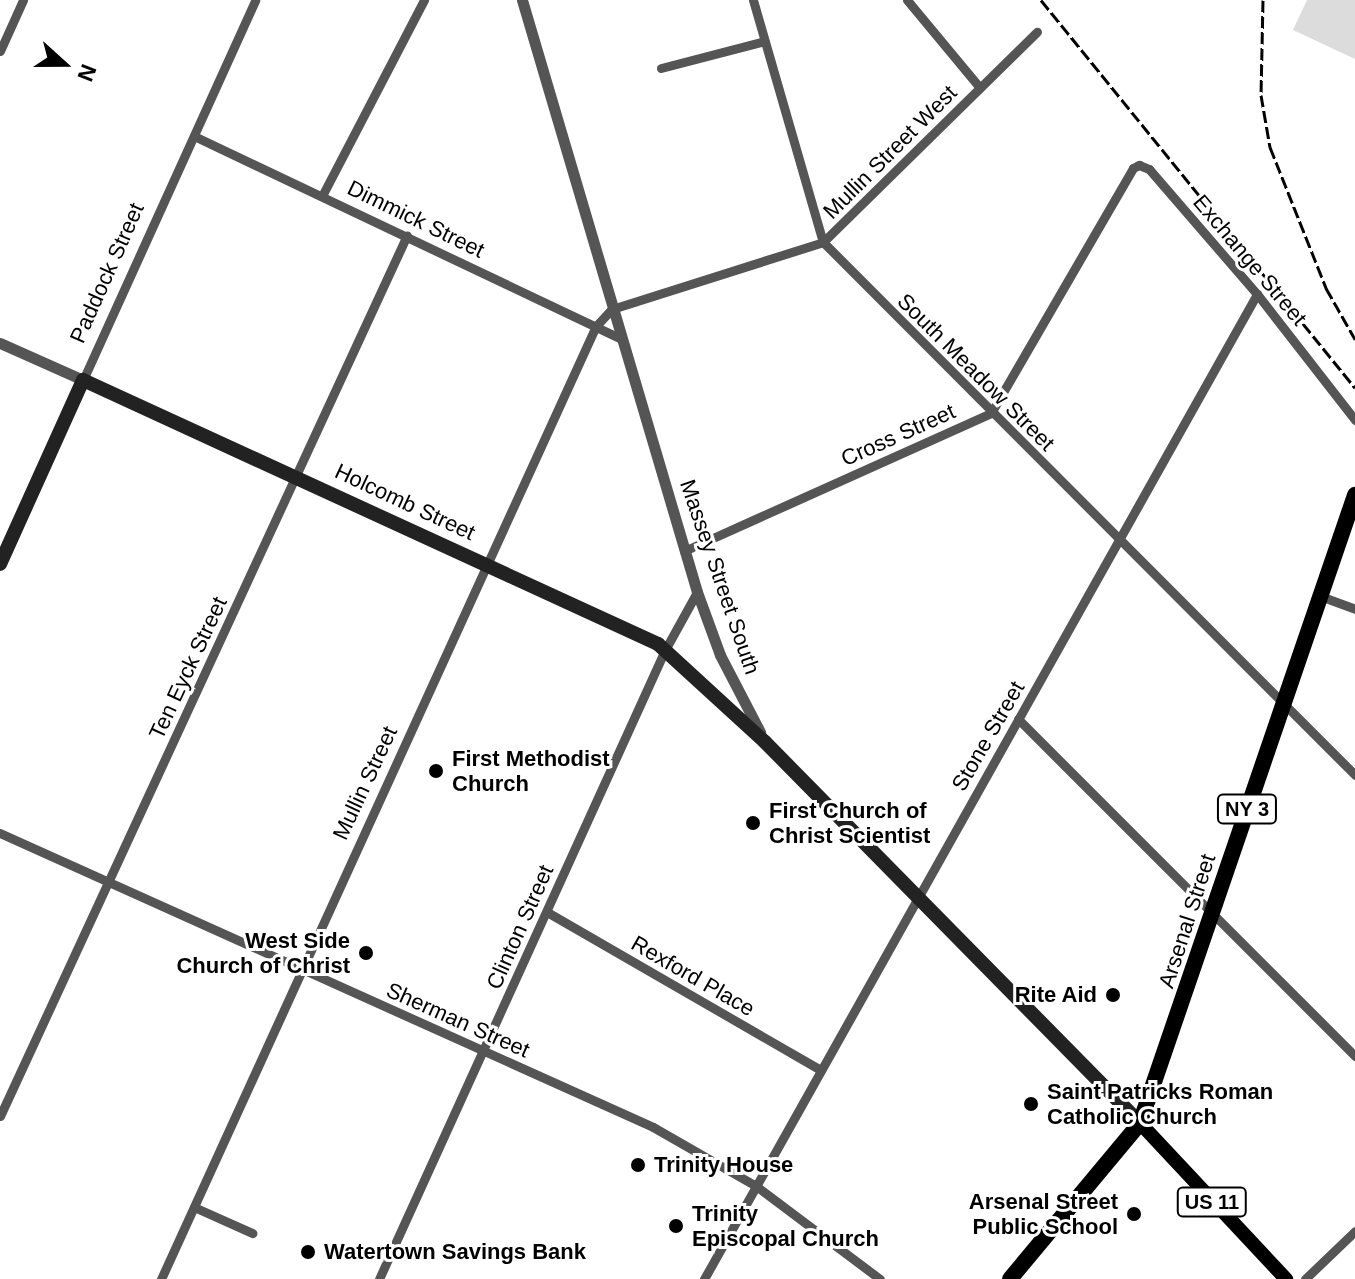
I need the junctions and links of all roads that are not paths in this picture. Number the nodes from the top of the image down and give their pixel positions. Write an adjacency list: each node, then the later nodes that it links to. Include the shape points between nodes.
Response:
1 (23, 0): 9 (street)
2 (255, 0): 12 (street, Paddock Street)
3 (424, 0): 13 (street)
4 (522, 0): 17 (street, Massey Street South)
5 (753, 0): 8 (street, South Meadow Street)
6 (907, 0): 11 (street)
7 (1037, 32): 11 (street, Mullin Street West)
8 (765, 41): 10 (street); 15 (street, South Meadow Street)
9 (0, 51)
10 (661, 68)
11 (980, 88): 15 (street, Mullin Street West)
12 (194, 136): 13 (street, Dimmick Street); 21 (street, Paddock Street)
13 (323, 194): 14 (street, Dimmick Street)
14 (407, 235): 18 (street, Dimmick Street); 24 (street, Ten Eyck Street)
15 (823, 242): 17 (street, Mullin Street West); 22 (street, South Meadow Street)
16 (1257, 294): 22 (street, Exchange Street, via 1149,169 1133,168); 23 (street, Exchange Street); 26 (street, Stone Street)
17 (612, 309): 18 (street, Mullin Street); 19 (street, Massey Street South)
18 (596, 326): 19 (street, Dimmick Street); 28 (street, Mullin Street)
19 (621, 339): 27 (street, Massey Street South)
20 (0, 343): 21 (street, Holcomb Street)
21 (83, 380): 24 (main road, Holcomb Street / US 11); 29 (main road, Paddock Street)
22 (991, 413): 26 (street, South Meadow Street); 27 (street, Cross Street)
23 (1355, 420)
24 (295, 476): 28 (main road, Holcomb Street / US 11); 39 (street, Ten Eyck Street)
25 (1355, 495): 31 (highway, Arsenal Street / NY 3)
26 (1119, 540): 34 (street, South Meadow Street); 35 (street, Stone Street)
27 (684, 551): 30 (street, Massey Street South)
28 (485, 563): 33 (main road, Holcomb Street / US 11); 43 (street, Mullin Street)
29 (0, 564)
30 (697, 592): 33 (street, Clinton Street); 36 (street, Massey Street South, via 726,668)
31 (1320, 596): 32 (street); 34 (highway, Arsenal Street / NY 3)
32 (1355, 609)
33 (665, 650): 36 (main road, Holcomb Street / US 11); 41 (street, Clinton Street)
34 (1283, 705): 37 (street, South Meadow Street); 42 (highway, Arsenal Street / NY 3)
35 (1018, 719): 40 (street, Stone Street); 42 (street)
36 (765, 742): 40 (main road, Massey Street South / US 11)
37 (1355, 775)
38 (0, 833): 39 (street, Sherman Street)
39 (110, 882): 43 (street, Sherman Street); 47 (street, Ten Eyck Street)
40 (917, 897): 46 (street, Stone Street); 48 (main road, Massey Street South / US 11)
41 (547, 912): 44 (street, Clinton Street); 46 (street, Rexford Place)
42 (1211, 914): 45 (street); 48 (highway, Arsenal Street / NY 3)
43 (300, 967): 44 (street, Sherman Street); 50 (street, Mullin Street)
44 (484, 1051): 49 (street, Sherman Street, via 653,1127); 54 (street, Clinton Street)
45 (1355, 1056)
46 (821, 1070): 49 (street, Stone Street)
47 (0, 1116)
48 (1140, 1123): 57 (highway, Arsenal Street / NY 3); 58 (main road, US 11)
49 (756, 1186): 55 (street, Stone Street); 56 (street, Sherman Street)
50 (194, 1207): 52 (street); 53 (street, Mullin Street)
51 (1355, 1231): 59 (street)
52 (252, 1233)
53 (161, 1279)
54 (379, 1279)
55 (704, 1279)
56 (880, 1279)
57 (1010, 1279)
58 (1286, 1279)
59 (1305, 1279)

